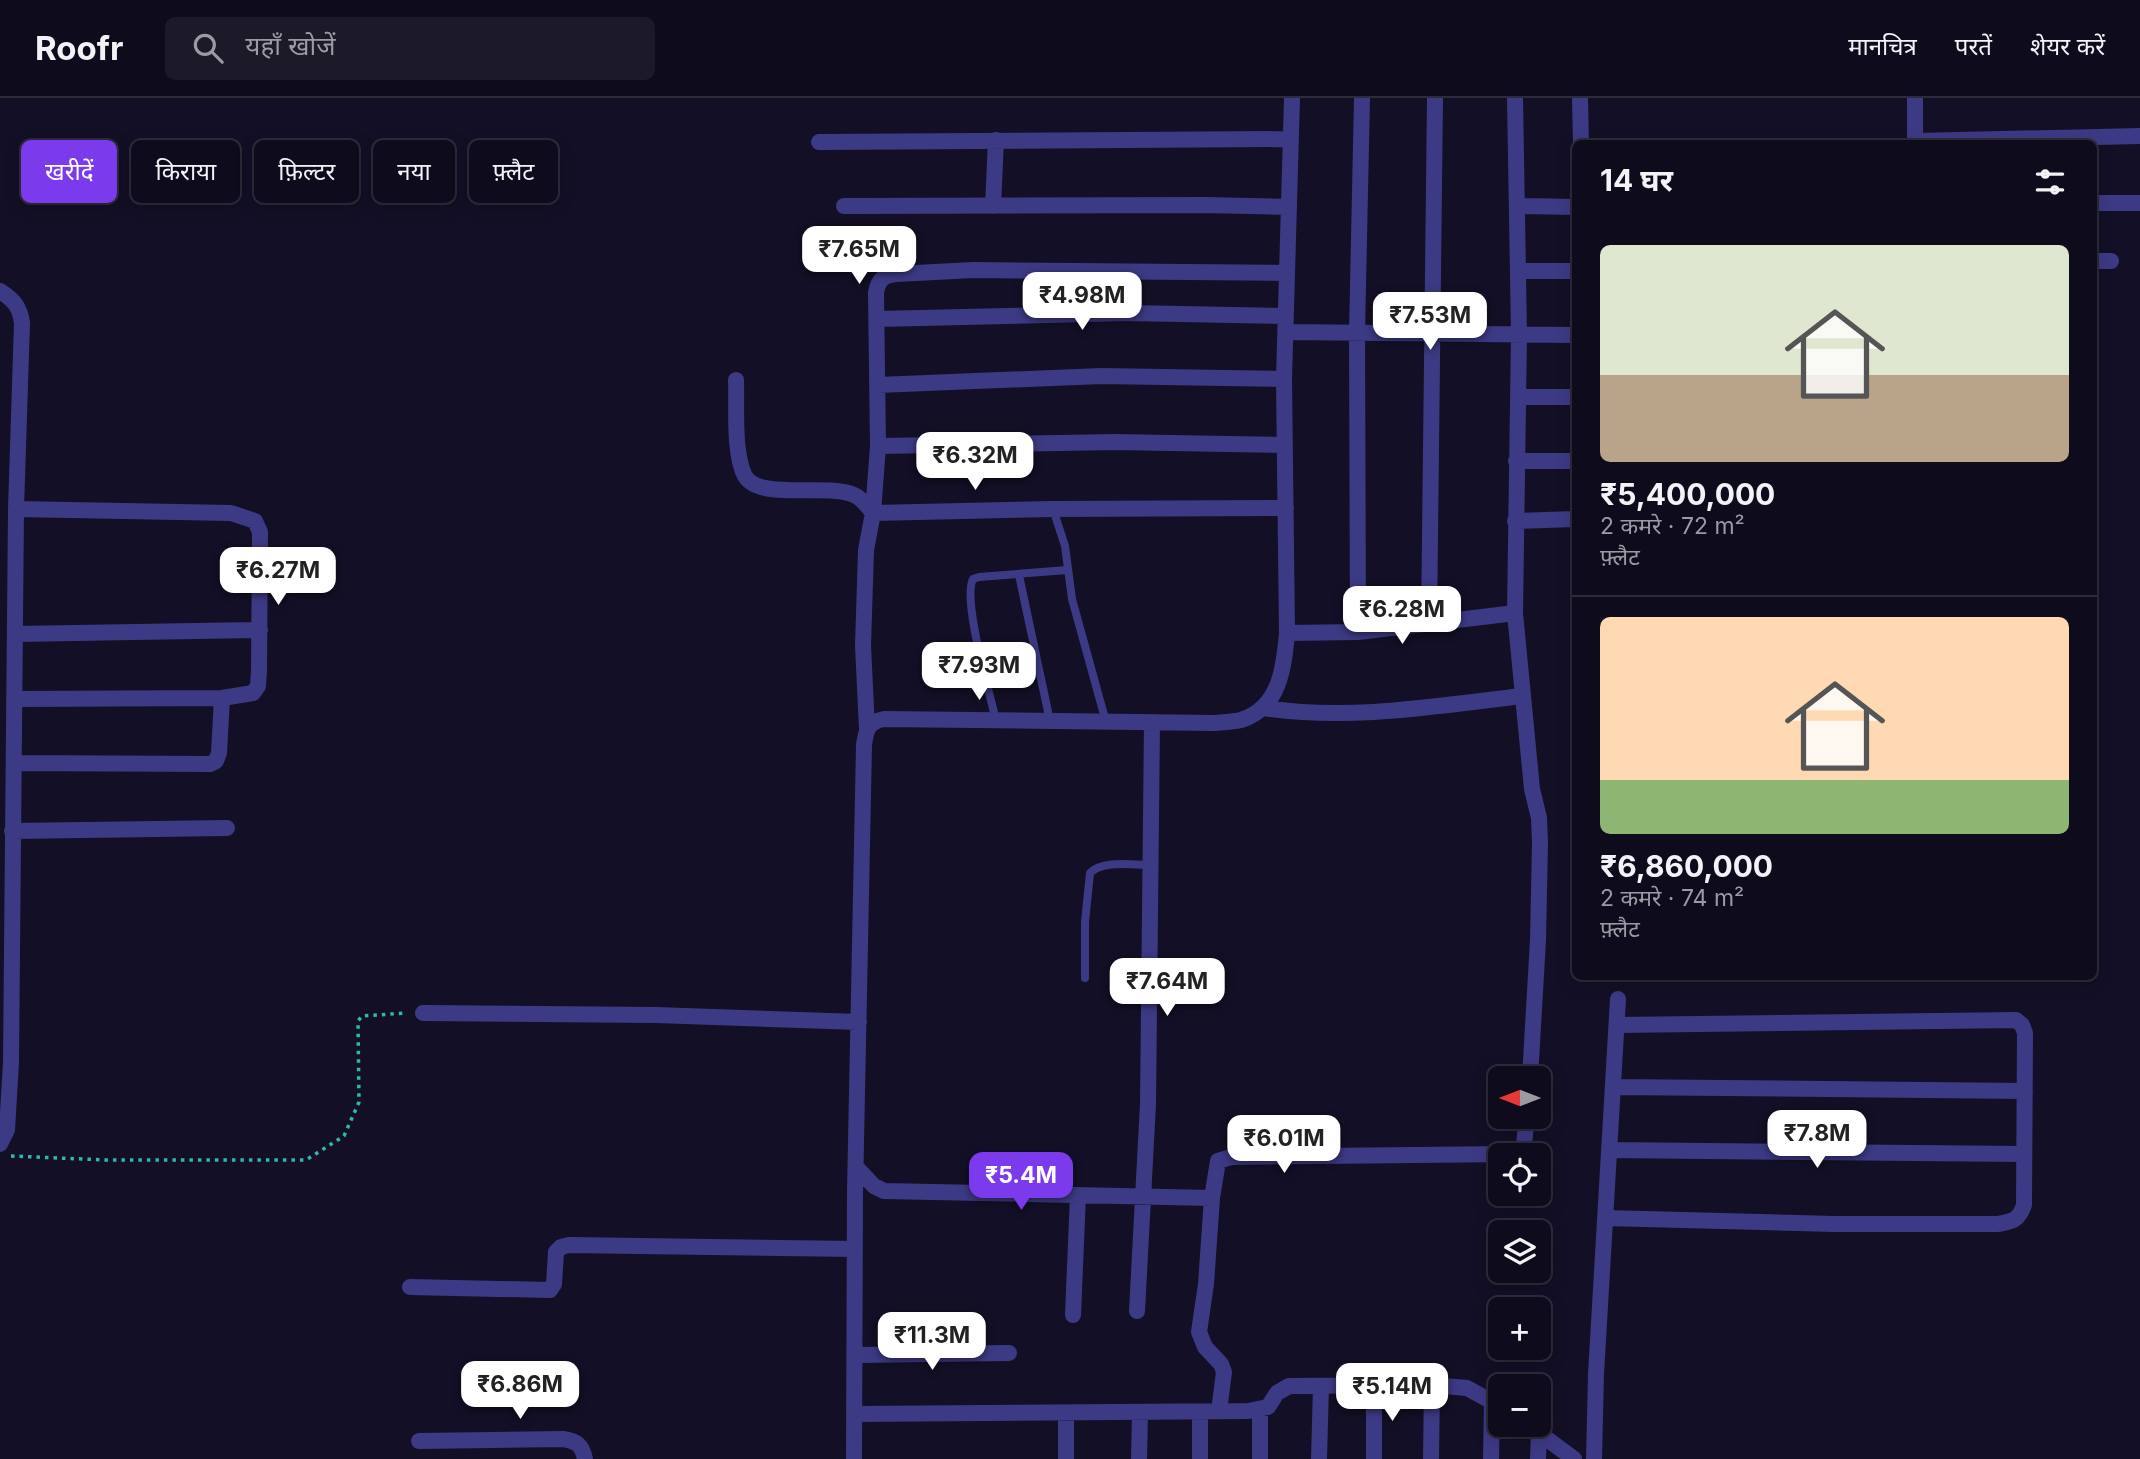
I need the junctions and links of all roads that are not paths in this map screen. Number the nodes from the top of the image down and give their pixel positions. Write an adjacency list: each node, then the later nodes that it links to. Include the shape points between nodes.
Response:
1 (1292, 98): 8 (street)
2 (1362, 98): 29 (street)
3 (1435, 98): 30 (street)
4 (1515, 98): 18 (street)
5 (1580, 98): 10 (street)
6 (1915, 98): 11 (street)
7 (2140, 136): 12 (street)
8 (1291, 139): 9 (street); 19 (street)
9 (996, 140): 13 (street); 17 (street)
10 (1581, 140)
11 (1915, 140)
12 (1990, 140)
13 (818, 142)
14 (2097, 203): 15 (street)
15 (2140, 203)
16 (844, 206): 17 (street)
17 (993, 206): 19 (street)
18 (1517, 206): 20 (street); 23 (street)
19 (1289, 207): 25 (street)
20 (1572, 207)
21 (2097, 261): 22 (street)
22 (2111, 261)
23 (1518, 271): 24 (street); 31 (street)
24 (1572, 271)
25 (1287, 273): 27 (street, via 973,270 887,275 877,285); 28 (street)
26 (0, 291): 43 (street, via 15,302 22,323)
27 (877, 319): 28 (street, via 1128,313); 35 (street)
28 (1286, 324): 29 (street); 33 (street)
29 (1357, 332): 30 (street); 53 (street)
30 (1434, 333): 31 (street); 51 (street)
31 (1519, 334): 32 (street); 36 (street)
32 (1572, 335)
33 (1284, 379): 35 (street, via 1088,377); 38 (street)
34 (736, 380): 45 (street, via 740,461 752,484 851,493)
35 (878, 385): 39 (street)
36 (1518, 397): 37 (street); 40 (street)
37 (1572, 397)
38 (1285, 445): 39 (street); 42 (street)
39 (878, 446): 45 (street)
40 (1516, 461): 41 (street); 47 (street)
41 (1572, 461)
42 (1286, 508): 44 (street); 54 (street)
43 (16, 509): 52 (street, via 231,513 255,521 260,532); 55 (street)
44 (1053, 509): 45 (street); 48 (lane)
45 (873, 513): 64 (street, via 865,564)
46 (1572, 519): 47 (street)
47 (1515, 522): 50 (street)
48 (1067, 570): 49 (lane); 62 (lane)
49 (1019, 575): 60 (lane, via 979,577 970,585 971,610); 61 (lane)
50 (1515, 613): 51 (street); 56 (street)
51 (1429, 624): 53 (street)
52 (260, 630): 55 (street); 57 (street, via 257,686 253,693)
53 (1358, 632): 54 (street)
54 (1287, 633): 59 (street, via 1277,689)
55 (15, 634): 58 (street)
56 (1522, 695): 59 (street, via 1368,713); 74 (street, via 1541,842)
57 (222, 698): 58 (street); 65 (street, via 219,753 210,764)
58 (14, 699): 65 (street)
59 (1264, 708): 63 (street, via 1242,720)
60 (996, 720): 61 (street); 64 (street, via 884,719)
61 (1050, 721): 62 (street)
62 (1106, 722): 63 (street)
63 (1152, 722): 68 (street)
64 (867, 729): 72 (street)
65 (14, 763): 67 (street)
66 (227, 828): 67 (street)
67 (12, 831): 78 (street, via 11,1062)
68 (1149, 865): 69 (lane, via 1104,866 1090,873); 83 (street)
69 (1085, 978)
70 (1618, 999): 73 (street)
71 (423, 1013): 72 (street)
72 (859, 1022): 81 (street)
73 (1617, 1025): 75 (street); 76 (street, via 2016,1020 2025,1033)
74 (1531, 1066)
75 (1613, 1087): 76 (street); 79 (street)
76 (2025, 1091): 80 (street)
77 (1526, 1129): 84 (street, via 1520,1152 1511,1154 1223,1158 1215,1168)
78 (2, 1147)
79 (1609, 1150): 80 (street); 85 (street)
80 (2024, 1154): 85 (street, via 2020,1217 1998,1224)
81 (856, 1167): 82 (street, via 884,1191); 86 (street)
82 (1078, 1195): 83 (street); 89 (street)
83 (1143, 1196): 84 (street); 88 (street)
84 (1212, 1198): 97 (street, via 1199,1332 1224,1372)
85 (1605, 1217): 118 (street)
86 (855, 1249): 87 (street, via 569,1245 556,1252 551,1290); 91 (street)
87 (410, 1287)
88 (1137, 1311)
89 (1073, 1315)
90 (1009, 1353): 91 (street)
91 (855, 1355): 101 (street)
92 (1432, 1385): 94 (street); 95 (street, via 1467,1388); 114 (street)
93 (1321, 1386): 94 (street); 96 (street, via 1284,1388); 112 (street)
94 (1374, 1386): 113 (street)
95 (1488, 1400)
96 (1260, 1410): 97 (street); 111 (street)
97 (1219, 1411): 98 (street)
98 (1200, 1412): 100 (street); 110 (street)
99 (1066, 1413): 100 (street); 101 (street); 108 (street)
100 (1140, 1413): 109 (street)
101 (855, 1414): 107 (street)
102 (1493, 1437): 115 (street)
103 (1534, 1437): 116 (street)
104 (1545, 1437): 117 (street)
105 (419, 1441): 106 (street, via 563,1439 582,1448)
106 (585, 1459)
107 (854, 1459)
108 (1066, 1459)
109 (1139, 1459)
110 (1200, 1459)
111 (1260, 1459)
112 (1319, 1459)
113 (1374, 1459)
114 (1431, 1459)
115 (1491, 1459)
116 (1538, 1459)
117 (1574, 1459)
118 (1594, 1459)

